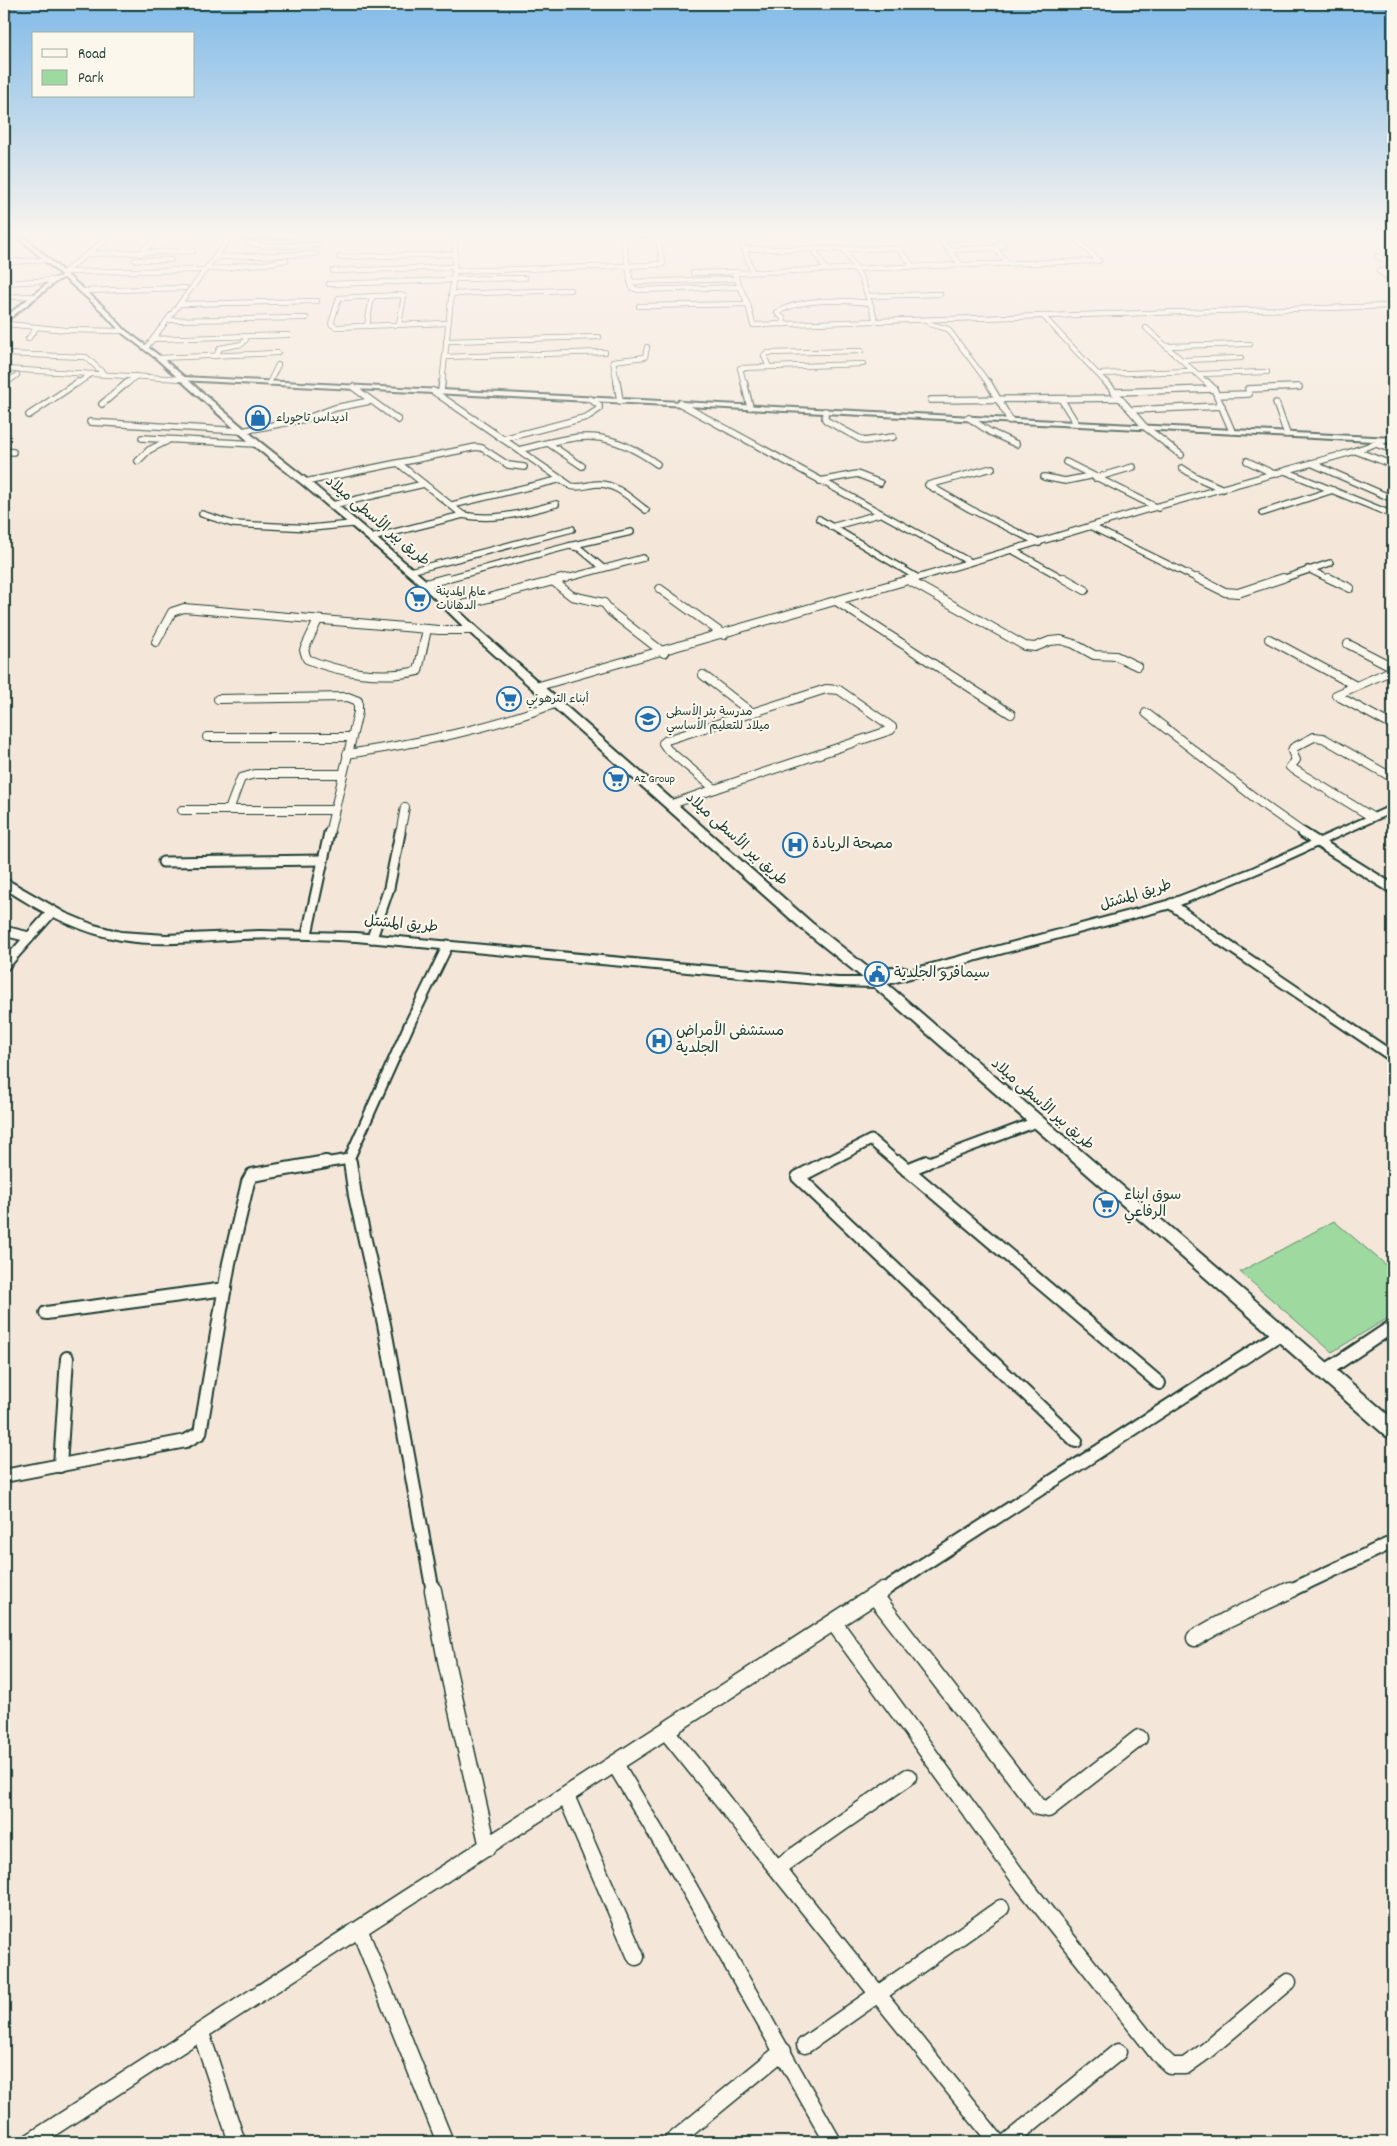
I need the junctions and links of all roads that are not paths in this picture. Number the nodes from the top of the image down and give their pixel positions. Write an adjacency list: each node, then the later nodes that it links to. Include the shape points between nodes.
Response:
1 (33, 332): 11 (street)
2 (126, 332): 14 (main road, طريق بير الأسطى ميلاد)
3 (158, 332): 14 (street)
4 (447, 332): 13 (street)
5 (951, 332): 52 (street, via 977,364)
6 (1058, 332): 36 (street)
7 (1151, 332): 16 (street)
8 (288, 335): 14 (street)
9 (599, 337): 10 (street)
10 (574, 338): 13 (street); 19 (street)
11 (28, 339)
12 (246, 339): 23 (street, via 242,344 220,348)
13 (446, 341): 24 (street)
14 (150, 343): 25 (main road, طريق بير الأسطى ميلاد)
15 (1250, 344): 16 (street)
16 (1166, 346): 27 (street)
17 (647, 347): 54 (street, via 646,357 613,361)
18 (861, 351): 30 (street, via 768,353 764,356)
19 (576, 352): 20 (street); 24 (street)
20 (605, 352)
21 (278, 353): 23 (street)
22 (4, 354): 35 (street, via 86,357)
23 (216, 356): 25 (street)
24 (444, 357): 45 (street)
25 (159, 358): 39 (main road, طريق بير الأسطى ميلاد)
26 (1241, 358): 27 (street)
27 (1182, 360): 32 (street)
28 (862, 364): 30 (street)
29 (278, 365): 40 (street)
30 (769, 367): 59 (street, via 740,369)
31 (4, 369): 34 (street)
32 (1197, 372): 33 (street); 36 (street); 44 (street)
33 (1267, 372)
34 (91, 374): 35 (street); 62 (street)
35 (104, 374): 38 (street)
36 (1098, 374): 46 (street)
37 (17, 375): 41 (street)
38 (136, 376): 39 (street); 56 (street)
39 (182, 379): 40 (street); 69 (main road, طريق بير الأسطى ميلاد)
40 (269, 383): 42 (street)
41 (4, 384)
42 (353, 387): 45 (street); 53 (street)
43 (1299, 387): 47 (street, via 1248,389 1249,394 1244,395)
44 (1214, 389): 46 (street); 47 (street)
45 (437, 391): 50 (street); 74 (street)
46 (1114, 392): 48 (street)
47 (1217, 395): 58 (street)
48 (1120, 398): 49 (street); 60 (street)
49 (1061, 399): 52 (street); 67 (street)
50 (590, 400): 54 (street); 74 (street, via 599,409 587,417)
51 (931, 400): 52 (street)
52 (999, 400): 65 (street)
53 (370, 401): 64 (street); 69 (street, via 335,408 305,419)
54 (620, 401): 57 (street)
55 (1276, 403): 71 (street)
56 (102, 404)
57 (679, 404): 59 (street); 104 (street)
58 (1222, 406): 60 (street); 70 (street)
59 (750, 407): 61 (street)
60 (1130, 410): 68 (street)
61 (825, 411): 63 (street); 72 (street, via 827,421 864,441)
62 (29, 415)
63 (969, 418): 65 (street); 79 (street)
64 (398, 420)
65 (1010, 420): 67 (street)
66 (90, 422): 69 (street)
67 (1076, 423): 68 (street)
68 (1145, 427): 70 (street); 86 (street)
69 (242, 431): 78 (main road, طريق بير الأسطى ميلاد)
70 (1232, 431): 71 (street)
71 (1287, 434): 76 (street)
72 (893, 437)
73 (142, 438): 75 (street)
74 (502, 439): 81 (street)
75 (170, 440): 78 (street); 87 (street, via 158,444)
76 (1390, 440): 80 (street)
77 (548, 443): 81 (street); 91 (street, via 581,436 605,437 631,447); 94 (street)
78 (257, 444): 105 (main road, طريق بير الأسطى ميلاد)
79 (1016, 444)
80 (1376, 444): 82 (street); 84 (street)
81 (520, 450): 103 (street)
82 (1393, 450)
83 (4, 451): 85 (street)
84 (1356, 451): 92 (street); 93 (street)
85 (13, 452)
86 (1181, 454)
87 (138, 461)
88 (1247, 461): 100 (street)
89 (1066, 462): 102 (street)
90 (398, 463): 95 (street, via 476,447 508,465); 105 (street); 107 (street)
91 (657, 464)
92 (1311, 464): 99 (street); 110 (street)
93 (1393, 465)
94 (582, 466)
95 (524, 467)
96 (1133, 467): 102 (street)
97 (992, 468): 128 (street, via 928,485 978,514)
98 (1182, 468): 108 (street)
99 (1285, 471): 100 (street); 109 (street)
100 (1274, 474): 108 (street)
101 (1044, 477): 102 (street, via 1065,481)
102 (1093, 477): 114 (street)
103 (562, 479): 111 (street); 115 (street, via 574,487 596,484 613,487)
104 (820, 481): 106 (street, via 856,473); 118 (street)
105 (305, 482): 113 (main road, طريق بير الأسطى ميلاد)
106 (880, 483)
107 (424, 484): 111 (street); 113 (street)
108 (1223, 489): 114 (street)
109 (1333, 490): 116 (street); 120 (street)
110 (1393, 499)
111 (452, 504): 119 (street)
112 (556, 504): 119 (street, via 491,519)
113 (332, 505): 122 (main road, طريق بير الأسطى ميلاد)
114 (1158, 508): 124 (street)
115 (646, 510)
116 (1262, 512)
117 (202, 514): 122 (street, via 233,524 335,528)
118 (879, 514): 123 (street); 132 (street)
119 (463, 515): 127 (street)
120 (1393, 515)
121 (819, 519): 123 (street)
122 (352, 524): 127 (main road, طريق بير الأسطى ميلاد)
123 (831, 527): 137 (street)
124 (1092, 527): 128 (street); 135 (street, via 1225,592 1238,593)
125 (572, 529): 136 (street)
126 (631, 532): 129 (street)
127 (371, 538): 136 (main road, طريق بير الأسطى ميلاد)
128 (1039, 543): 130 (street)
129 (569, 546): 134 (street, via 579,548); 140 (street)
130 (1012, 550): 132 (street); 143 (street)
131 (643, 558): 134 (street)
132 (970, 562): 137 (street)
133 (1330, 563): 135 (street)
134 (602, 568): 139 (street)
135 (1308, 569): 141 (street)
136 (410, 571): 140 (main road, طريق بير الأسطى ميلاد)
137 (918, 578): 138 (street)
138 (908, 580): 144 (street); 154 (street, via 1025,646 1035,647 1061,640 1094,655 1116,656)
139 (553, 581): 145 (street); 153 (street, via 573,596 608,605 612,612)
140 (425, 584): 145 (main road, طريق بير الأسطى ميلاد)
141 (1350, 588)
142 (660, 589): 149 (street)
143 (1085, 590)
144 (836, 601): 149 (street); 163 (street)
145 (450, 608): 148 (main road, طريق بير الأسطى ميلاد)
146 (318, 620): 147 (street); 147 (street, via 304,650 307,659 339,671 406,675 418,671); 151 (street, via 184,608 172,612)
147 (427, 629): 148 (street)
148 (473, 630): 157 (main road, طريق بير الأسطى ميلاد)
149 (724, 635): 153 (street)
150 (1269, 639): 158 (street)
151 (156, 642)
152 (1348, 644): 155 (street)
153 (664, 653): 157 (street)
154 (1137, 666)
155 (1393, 669): 158 (street)
156 (703, 675): 161 (street)
157 (539, 686): 160 (main road, طريق بير الأسطى ميلاد)
158 (1356, 686): 164 (street, via 1336,695)
159 (218, 699): 166 (street, via 348,697 358,701)
160 (557, 703): 167 (street, via 467,731); 171 (main road, طريق بير الأسطى ميلاد)
161 (752, 713): 170 (street, via 663,743); 170 (street, via 817,691 839,690 892,727 891,730)
162 (1146, 713): 178 (street)
163 (1011, 714)
164 (1393, 726)
165 (207, 737): 166 (street)
166 (352, 737): 167 (street)
167 (347, 754): 168 (street)
168 (342, 774): 175 (street, via 247,775 241,778); 176 (street)
169 (1393, 778): 177 (street, via 1323,738 1314,737 1293,748 1296,760 1290,768)
170 (715, 788): 171 (street)
171 (672, 804): 192 (main road, طريق بير الأسطى ميلاد, via 807,926)
172 (405, 806): 188 (street, via 389,888)
173 (1393, 808): 177 (street, طريق المشتل)
174 (182, 810): 175 (street)
175 (229, 810): 176 (street)
176 (334, 810): 179 (street)
177 (1372, 817): 178 (street, طريق المشتل)
178 (1317, 842): 182 (street); 183 (street, طريق المشتل)
179 (323, 860): 180 (street); 186 (street)
180 (163, 862)
181 (4, 882): 184 (main road, طريق المشتل)
182 (1393, 889)
183 (1171, 904): 191 (street, طريق المشتل); 195 (street)
184 (52, 913): 186 (main road, طريق المشتل, via 99,931 143,938); 187 (street)
185 (4, 931): 187 (street)
186 (307, 934): 188 (main road, طريق المشتل)
187 (29, 937): 190 (street)
188 (372, 938): 189 (main road, طريق المشتل)
189 (448, 946): 193 (main road, طريق المشتل); 197 (street)
190 (4, 966)
191 (924, 970): 192 (street); 194 (street, طريق المشتل)
192 (866, 972): 193 (main road); 194 (main road, طريق بير الأسطى ميلاد)
193 (807, 979): 194 (main road)
194 (877, 983): 196 (main road, طريق بير الأسطى ميلاد)
195 (1393, 1057)
196 (1036, 1122): 198 (street); 202 (main road, طريق بير الأسطى ميلاد)
197 (349, 1159): 199 (street, via 252,1175); 219 (street, via 387,1342 447,1666)
198 (907, 1170): 205 (street); 207 (street, via 871,1140 798,1177)
199 (225, 1289): 200 (street); 208 (street, via 200,1433 186,1441)
200 (46, 1314)
201 (1393, 1326): 204 (street)
202 (1280, 1334): 204 (main road, طريق بير الأسطى ميلاد); 211 (street)
203 (66, 1358): 208 (street)
204 (1324, 1372): 206 (main road, طريق بير الأسطى ميلاد)
205 (1159, 1384)
206 (1393, 1430)
207 (1076, 1441)
208 (60, 1466): 209 (street)
209 (4, 1476)
210 (1393, 1542): 213 (street)
211 (875, 1596): 212 (street); 215 (street, via 1038,1807 1048,1809)
212 (834, 1622): 214 (street); 224 (street, via 1024,1885 1158,2054 1171,2066 1185,2066 1206,2051)
213 (1195, 1638)
214 (666, 1731): 216 (street); 220 (street)
215 (1139, 1738)
216 (614, 1764): 218 (street); 228 (street)
217 (908, 1777): 220 (street)
218 (566, 1796): 219 (street); 223 (street)
219 (488, 1846): 222 (street)
220 (776, 1868): 225 (street)
221 (1001, 1908): 225 (street)
222 (360, 1931): 226 (street); 232 (street)
223 (636, 1957)
224 (1288, 1982)
225 (878, 1994): 227 (street); 235 (street)
226 (201, 2033): 230 (street); 231 (street)
227 (806, 2045)
228 (783, 2051): 233 (street); 234 (street)
229 (1118, 2052): 236 (street)
230 (30, 2142)
231 (237, 2142)
232 (444, 2142)
233 (672, 2142)
234 (834, 2142)
235 (997, 2142)
236 (1007, 2142)

